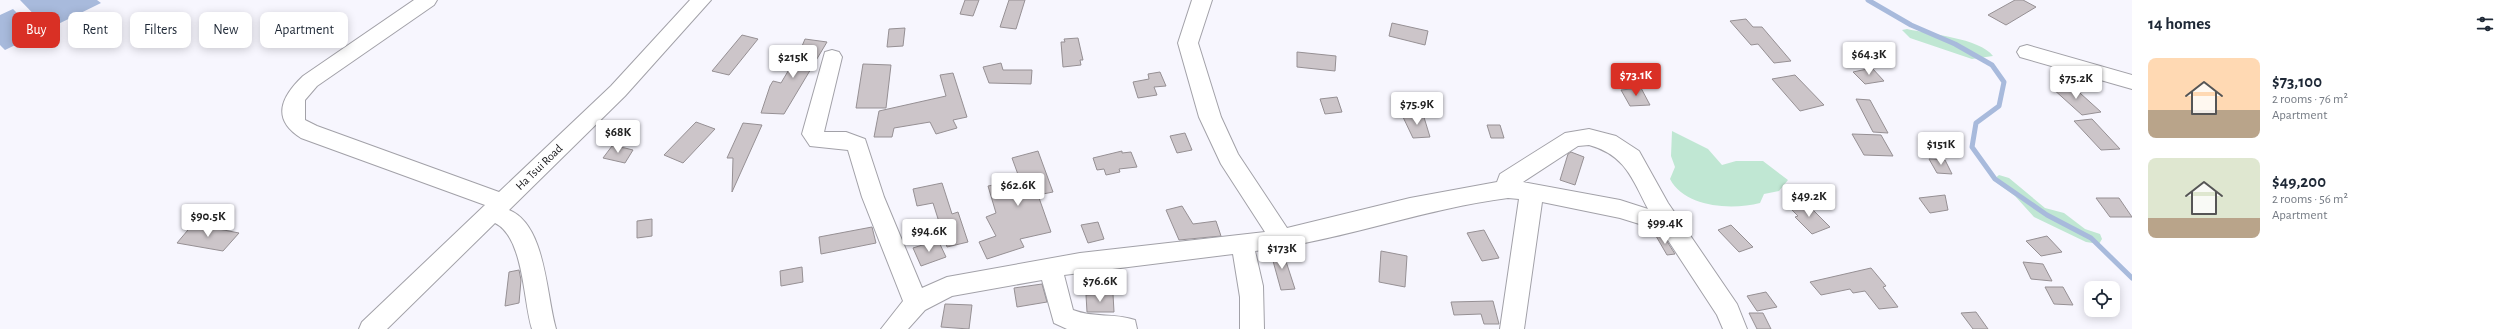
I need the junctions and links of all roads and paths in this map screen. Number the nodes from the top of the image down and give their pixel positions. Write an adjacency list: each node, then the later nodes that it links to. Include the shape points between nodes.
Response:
1 (426, 0): 9 (street, via 286,96 296,124 309,132)
2 (701, 0): 9 (street, Ha Tsui Road, via 618,91)
3 (1202, 0): 11 (street, via 1188,44 1210,117 1229,158 1273,224)
4 (2027, 52): 6 (street)
5 (832, 56): 14 (street, via 814,134 818,140 846,140 857,145 873,196)
6 (2132, 82)
7 (1508, 189): 8 (street); 10 (street, via 1508,180 1551,151 1573,139 1588,137 1608,142 1631,157); 11 (street, via 1410,207)
8 (1532, 191): 10 (street, via 1620,209); 20 (street)
9 (498, 207): 16 (street, Ha Tsui Road); 17 (street, via 520,232 531,264)
10 (1670, 224): 21 (street, via 1728,311)
11 (1280, 239): 12 (street)
12 (1242, 245): 13 (street, via 1080,263); 19 (street, via 1251,274)
13 (1051, 270): 14 (street, via 947,287); 15 (street, via 1063,316 1079,324)
14 (916, 303): 18 (street)
15 (1126, 327)
16 (371, 329)
17 (544, 329)
18 (893, 329)
19 (1252, 329)
20 (1512, 329)
21 (1735, 329)

